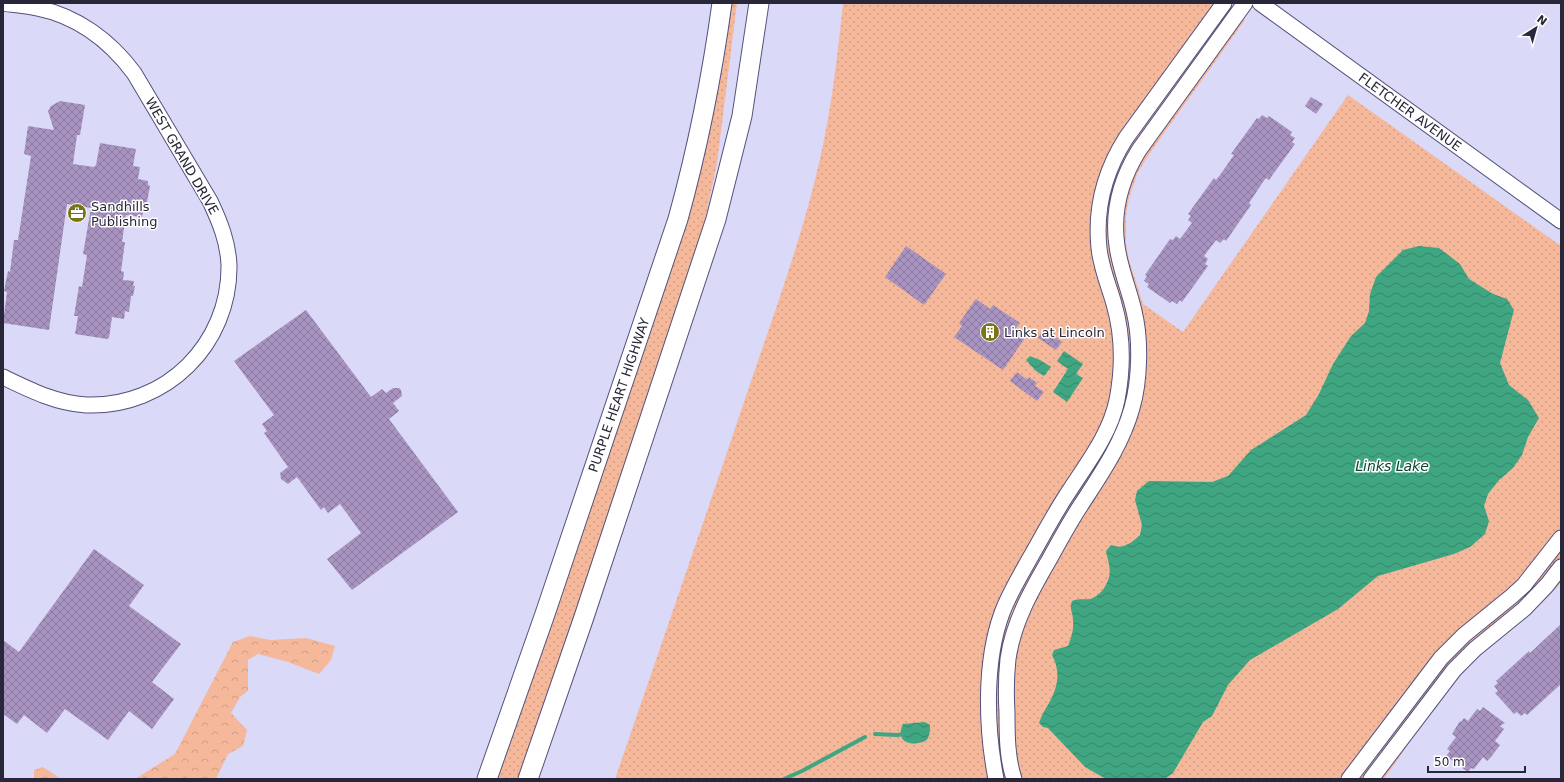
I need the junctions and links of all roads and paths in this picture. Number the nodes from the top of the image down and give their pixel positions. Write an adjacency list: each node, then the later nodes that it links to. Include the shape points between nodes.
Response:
1 (3, 3): 10 (street, WEST GRAND DRIVE, via 37,8 68,18 104,40 122,56 210,201 221,223 229,268 225,301 208,341 194,360 178,375 155,390 125,401 95,405 47,397)
2 (722, 3): 19 (main road, PURPLE HEART HIGHWAY, via 706,110 678,219)
3 (759, 3): 20 (main road, via 742,116 716,219)
4 (1224, 3): 7 (street)
5 (1245, 3): 8 (street)
6 (1260, 3): 9 (street, FLETCHER AVENUE)
7 (1214, 18): 8 (street); 11 (street, via 1123,142 1109,169 1102,194 1099,249 1116,312 1120,341)
8 (1227, 28): 12 (street, via 1139,150 1125,176 1119,197 1117,247 1134,313 1138,341)
9 (1561, 220)
10 (3, 378)
11 (1117, 401): 12 (street); 13 (street, via 1093,454)
12 (1133, 406): 15 (street, via 1118,444)
13 (1043, 535): 15 (street); 17 (street, via 1002,613 991,656)
14 (1561, 538): 23 (street, via 1524,585 1441,658)
15 (1058, 544): 18 (street, via 1019,619 1008,659)
16 (1561, 567): 24 (street, via 1524,609 1475,648 1454,670)
17 (990, 686): 18 (street); 21 (street, via 990,743)
18 (1006, 687): 22 (street, via 1008,744)
19 (487, 779)
20 (528, 779)
21 (996, 779)
22 (1014, 779)
23 (1349, 779)
24 (1371, 779)

